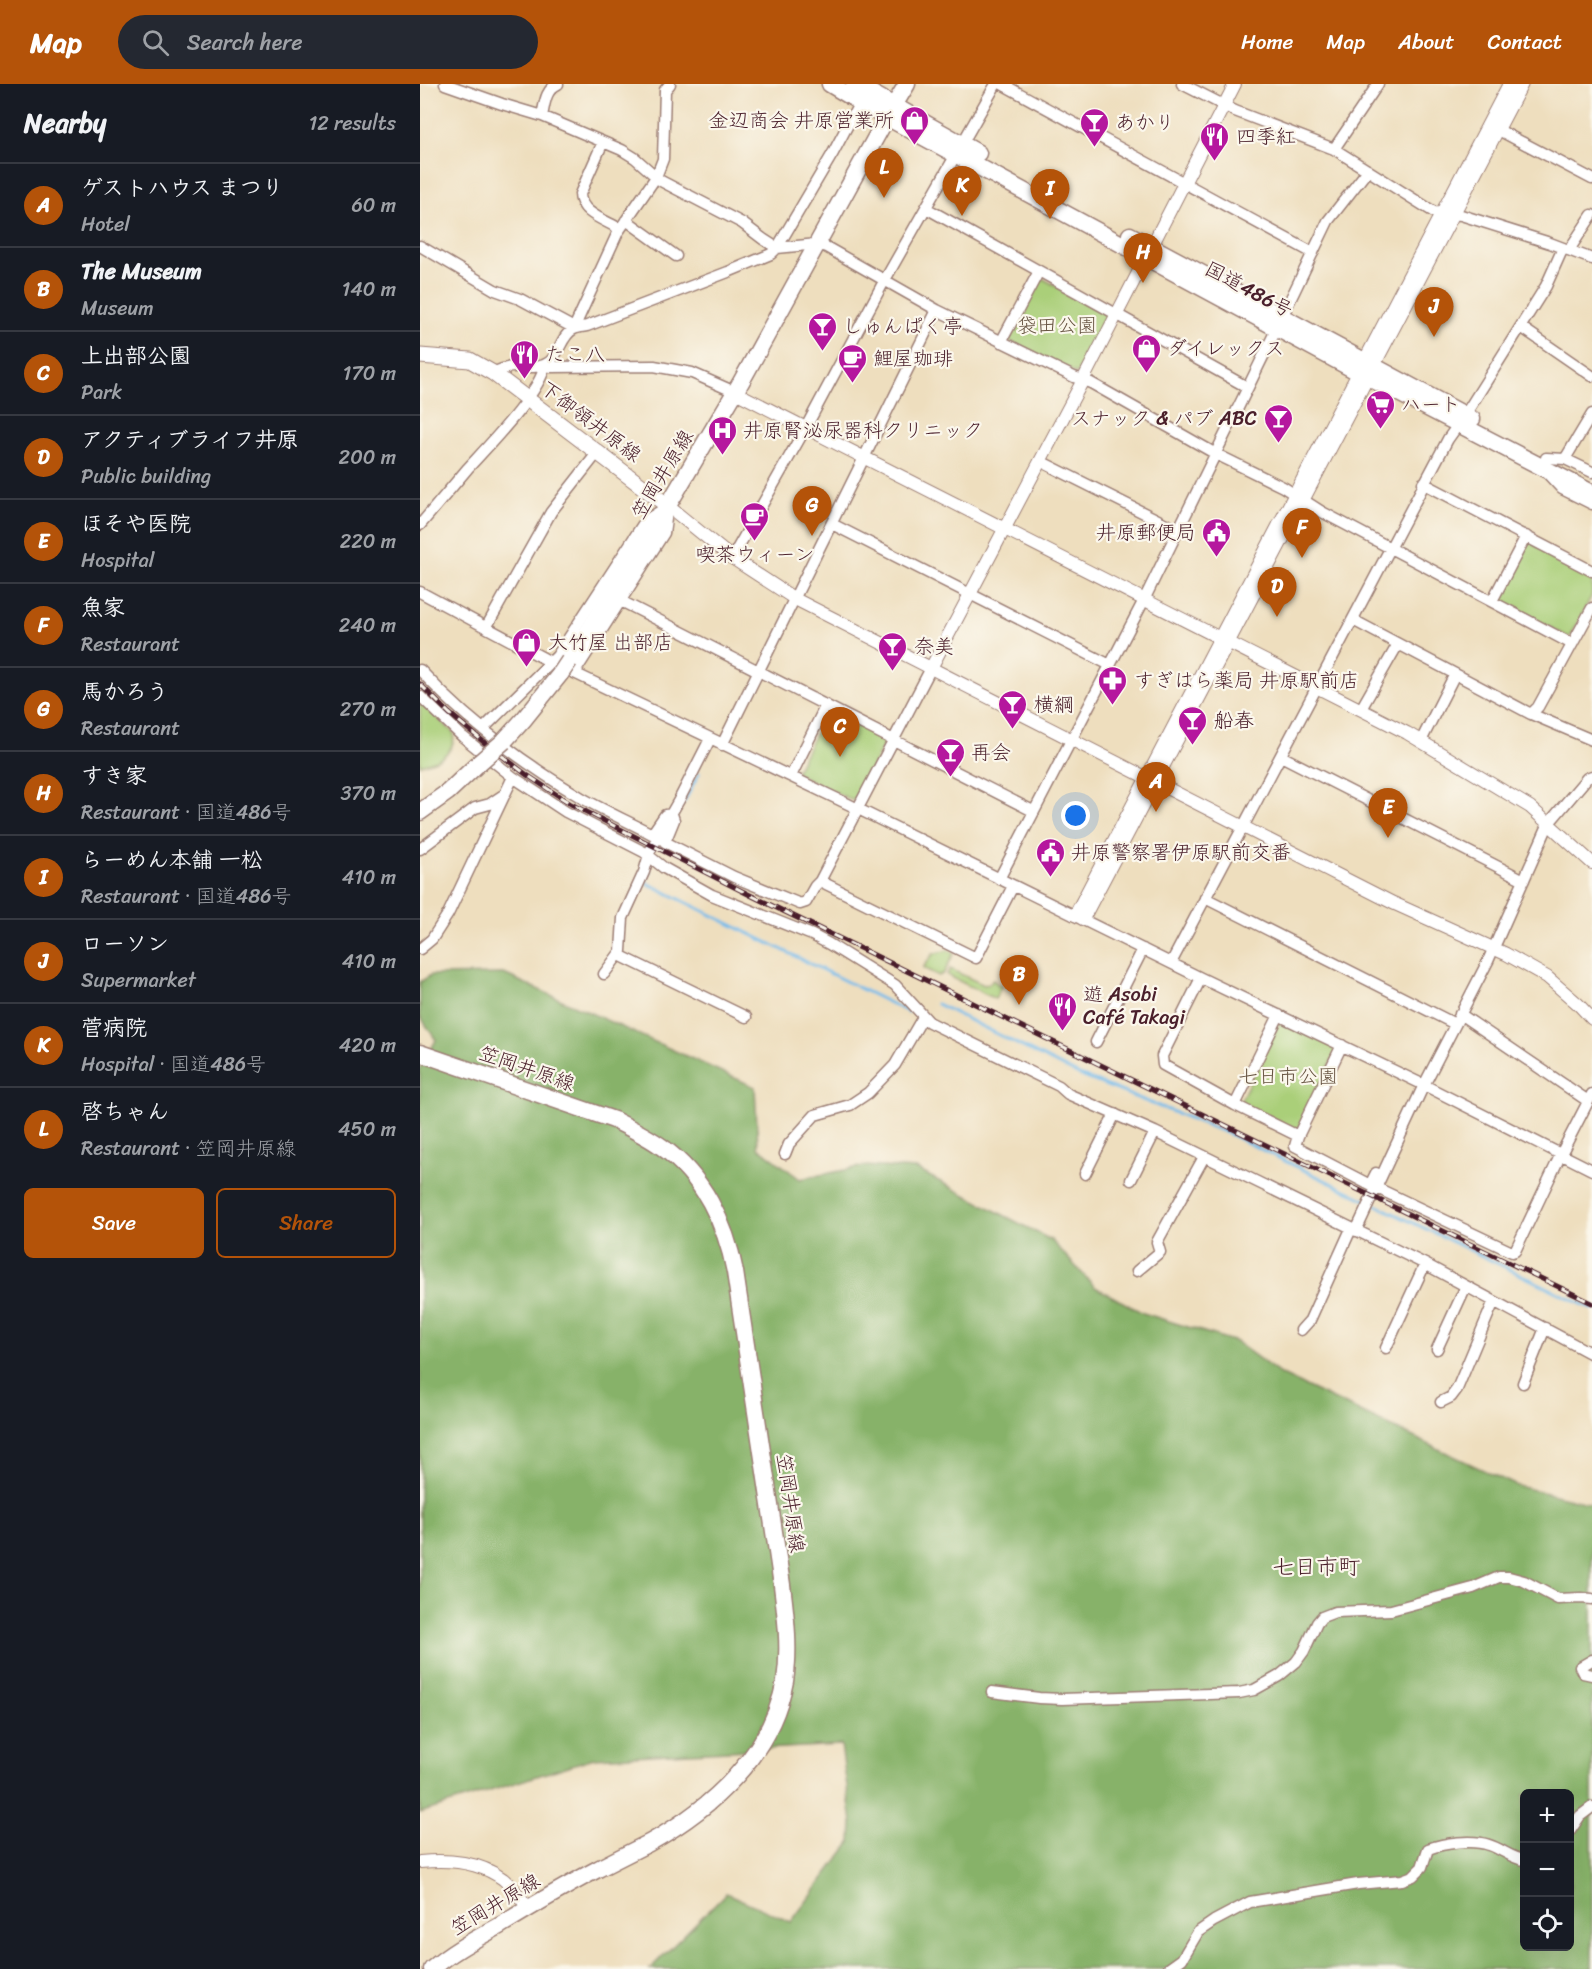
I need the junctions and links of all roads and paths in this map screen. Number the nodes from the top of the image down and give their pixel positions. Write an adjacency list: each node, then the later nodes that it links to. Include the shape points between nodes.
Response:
1 (445, 84): 16 (street)
2 (558, 84): 16 (street, via 550,88)
3 (830, 84): 13 (main road, 国道486号)
4 (907, 84): 15 (main road, 笠岡井原線)
5 (996, 84): 19 (street)
6 (1002, 84): 24 (street)
7 (1182, 84): 14 (street)
8 (1235, 84): 14 (street)
9 (1378, 84): 20 (street)
10 (1509, 84): 17 (street)
11 (1522, 84): 17 (street)
12 (665, 86): 22 (street, via 663,159)
13 (863, 90): 15 (main road, 国道486号); 31 (street, via 833,153)
14 (1224, 105): 20 (street); 24 (street)
15 (891, 112): 19 (main road, 国道486号); 29 (main road, 笠岡井原線)
16 (542, 116): 18 (street)
17 (1493, 127): 23 (street); 26 (street)
18 (603, 142): 22 (street, via 635,158); 28 (street, via 580,200 586,210)
19 (959, 149): 25 (street); 33 (main road, 国道486号)
20 (1334, 149): 21 (street)
21 (1368, 170): 26 (street, via 1434,212); 34 (street, via 1332,216)
22 (656, 177): 28 (street); 31 (street, via 742,223)
23 (1592, 179)
24 (1183, 183): 33 (street); 34 (street)
25 (926, 208): 37 (street); 38 (street)
26 (1448, 214): 32 (street); 47 (street)
27 (1592, 215): 32 (street)
28 (623, 224): 35 (street); 43 (street)
29 (817, 244): 31 (street); 38 (street); 52 (main road, 笠岡井原線)
30 (420, 246): 43 (street, via 495,290)
31 (777, 248): 43 (street, via 728,272)
32 (1566, 249): 36 (street); 42 (street)
33 (1148, 251): 40 (street); 41 (main road, 国道486号)
34 (1313, 253): 41 (street)
35 (676, 256)
36 (1592, 259)
37 (1039, 272): 40 (street); 44 (street)
38 (885, 281): 39 (street); 56 (street)
39 (937, 310): 44 (street); 59 (street)
40 (1117, 314): 50 (street); 51 (street)
41 (1279, 322): 47 (main road, 国道486号); 51 (street)
42 (1521, 327): 49 (street); 55 (street)
43 (574, 328): 46 (street)
44 (1001, 342): 50 (street)
45 (420, 356): 48 (main road, 下御領井原線, via 470,360)
46 (545, 365): 48 (street, via 507,366); 52 (street, via 654,366 692,373); 53 (street)
47 (1365, 369): 55 (main road, 国道486号); 67 (street)
48 (493, 373): 53 (main road, 下御領井原線)
49 (1592, 376)
50 (1083, 380): 58 (street); 61 (street)
51 (1247, 387): 58 (street)
52 (735, 392): 56 (street); 69 (main road, 笠岡井原線)
53 (527, 398): 57 (main road, 下御領井原線); 71 (street)
54 (1592, 414): 60 (street)
55 (1462, 419): 62 (main road, 国道486号); 65 (street)
56 (805, 429): 59 (street); 76 (street)
57 (598, 452): 69 (main road, 下御領井原線); 86 (street, via 551,512)
58 (1216, 454): 67 (street); 73 (street)
59 (864, 458): 70 (street); 72 (street)
60 (1565, 459): 62 (street); 63 (street)
61 (1040, 461): 72 (street); 73 (street)
62 (1544, 463): 64 (main road, 国道486号); 66 (main road, 国道486号); 68 (street, via 1562,489)
63 (1592, 472)
64 (1592, 482)
65 (1423, 483): 74 (street); 75 (street)
66 (1592, 493)
67 (1298, 497): 75 (street); 87 (street)
68 (1592, 504)
69 (668, 506): 76 (street); 82 (street, via 664,533); 91 (main road, 笠岡井原線)
70 (832, 524): 79 (street); 80 (street)
71 (420, 525)
72 (1004, 529): 79 (street); 81 (street)
73 (1178, 530): 81 (street)
74 (1526, 536): 77 (street); 83 (street)
75 (1391, 548): 83 (street); 85 (street)
76 (732, 558): 80 (street)
77 (1592, 571)
78 (420, 592): 86 (street)
79 (970, 594): 90 (street); 92 (street)
80 (795, 598): 92 (street); 94 (street)
81 (1144, 600): 87 (street); 90 (street)
82 (621, 601): 91 (street); 94 (street)
83 (1492, 602): 89 (street)
84 (1591, 614): 89 (street)
85 (1353, 620): 88 (street); 96 (street)
86 (487, 626): 91 (street)
87 (1224, 640): 96 (street); 112 (street)
88 (1398, 644): 95 (street); 99 (street)
89 (1572, 644): 100 (street)
90 (1110, 665): 104 (street)
91 (564, 667): 101 (street); 102 (street); 116 (main road, 笠岡井原線, bridge, via 504,741)
92 (931, 668): 103 (street); 104 (street)
93 (420, 670): 101 (street)
94 (759, 671): 98 (street); 107 (street)
95 (1455, 674): 100 (street); 106 (street)
96 (1316, 686): 99 (street); 108 (street)
97 (420, 696): 111 (street)
98 (826, 705): 103 (street); 109 (street)
99 (1361, 709): 106 (street)
100 (1531, 714): 105 (street)
101 (483, 729): 117 (street, via 515,755 584,799 652,834 665,815)
102 (710, 739): 107 (street); 117 (street)
103 (893, 739): 114 (street); 115 (street)
104 (1072, 739): 112 (street); 115 (street)
105 (1592, 740)
106 (1421, 741): 118 (street, via 1530,807)
107 (722, 745): 109 (street)
108 (1281, 756): 119 (street); 124 (street)
109 (791, 776): 114 (street)
110 (1592, 776): 118 (street)
111 (513, 777): 113 (street); 121 (street, via 566,812)
112 (1150, 779): 119 (street); 128 (street)
113 (505, 794): 120 (street, via 475,808); 129 (street, via 448,914 432,939)
114 (857, 809): 123 (street); 125 (street)
115 (1033, 810): 123 (street)
116 (420, 812)
117 (672, 814): 121 (street); 125 (street, via 674,820 664,842 734,877 800,904 806,902)
118 (1549, 823): 122 (street); 124 (street)
119 (1243, 826): 127 (street); 131 (street, via 1393,903)
120 (420, 849)
121 (649, 856): 132 (street, via 622,918); 138 (street, via 712,895 829,944 895,985)
122 (1592, 863)
123 (999, 879): 126 (street)
124 (1524, 880): 131 (street)
125 (820, 881): 126 (street, via 976,958)
126 (1013, 886): 128 (street)
127 (1205, 898): 133 (street); 139 (street)
128 (1079, 917): 130 (street)
129 (420, 949)
130 (1143, 949): 133 (street); 141 (street)
131 (1494, 949): 139 (street); 140 (street, via 1547,977)
132 (619, 955): 134 (street); 137 (street)
133 (1171, 963): 135 (street)
134 (604, 974)
135 (1200, 978): 136 (street); 146 (street, via 1162,1056 1163,1065)
136 (1279, 1015): 142 (street); 146 (street)
137 (746, 1017)
138 (923, 1017): 147 (street, via 1068,1094); 150 (street, via 885,1076 849,1104 815,1115)
139 (1458, 1019): 144 (street); 145 (street)
140 (1592, 1020)
141 (1096, 1042)
142 (1342, 1045): 144 (street); 149 (street)
143 (420, 1053): 178 (main road, 笠岡井原線, via 623,1124 663,1147 707,1195 734,1263 787,1625 788,1656 778,1706 769,1729 738,1774 680,1824)
144 (1424, 1084): 151 (street); 152 (street)
145 (1590, 1097): 152 (street)
146 (1235, 1105): 149 (street)
147 (1115, 1114): 148 (street); 155 (street)
148 (1155, 1132): 153 (street); 156 (street)
149 (1298, 1136): 151 (street, via 1295,1146 1370,1185 1384,1157)
150 (785, 1154)
151 (1391, 1154): 157 (street)
152 (1561, 1154): 154 (street); 157 (street, via 1512,1252)
153 (1204, 1157): 158 (street); 160 (street, via 1157,1242 1160,1252)
154 (1592, 1170)
155 (1085, 1174)
156 (1131, 1180)
157 (1377, 1188): 158 (street)
158 (1354, 1230): 159 (street); 164 (street, via 1310,1320)
159 (1425, 1264): 161 (street); 165 (street)
160 (1137, 1271)
161 (1466, 1286): 162 (street); 166 (street)
162 (1494, 1301): 163 (street); 169 (street, via 1457,1389)
163 (1545, 1328): 167 (street); 168 (street)
164 (1301, 1330)
165 (1386, 1348)
166 (1437, 1349)
167 (1592, 1354)
168 (1523, 1383)
169 (1441, 1402)
170 (1592, 1599): 173 (street, via 1558,1599 1509,1576 1391,1610 1328,1614 1317,1623 1296,1662 1264,1686 1239,1693 1062,1699)
171 (1592, 1660): 172 (street, via 1580,1667 1582,1673)
172 (1592, 1675)
173 (992, 1692)
174 (1592, 1807): 175 (street)
175 (1574, 1824)
176 (1520, 1859): 180 (street, via 1486,1844 1441,1844 1428,1849 1422,1867 1402,1880 1250,1902 1198,1932 1182,1959)
177 (420, 1862): 178 (street, via 455,1861 489,1871 504,1880)
178 (528, 1908): 179 (main road, 笠岡井原線)
179 (432, 1969)
180 (1168, 1969)

